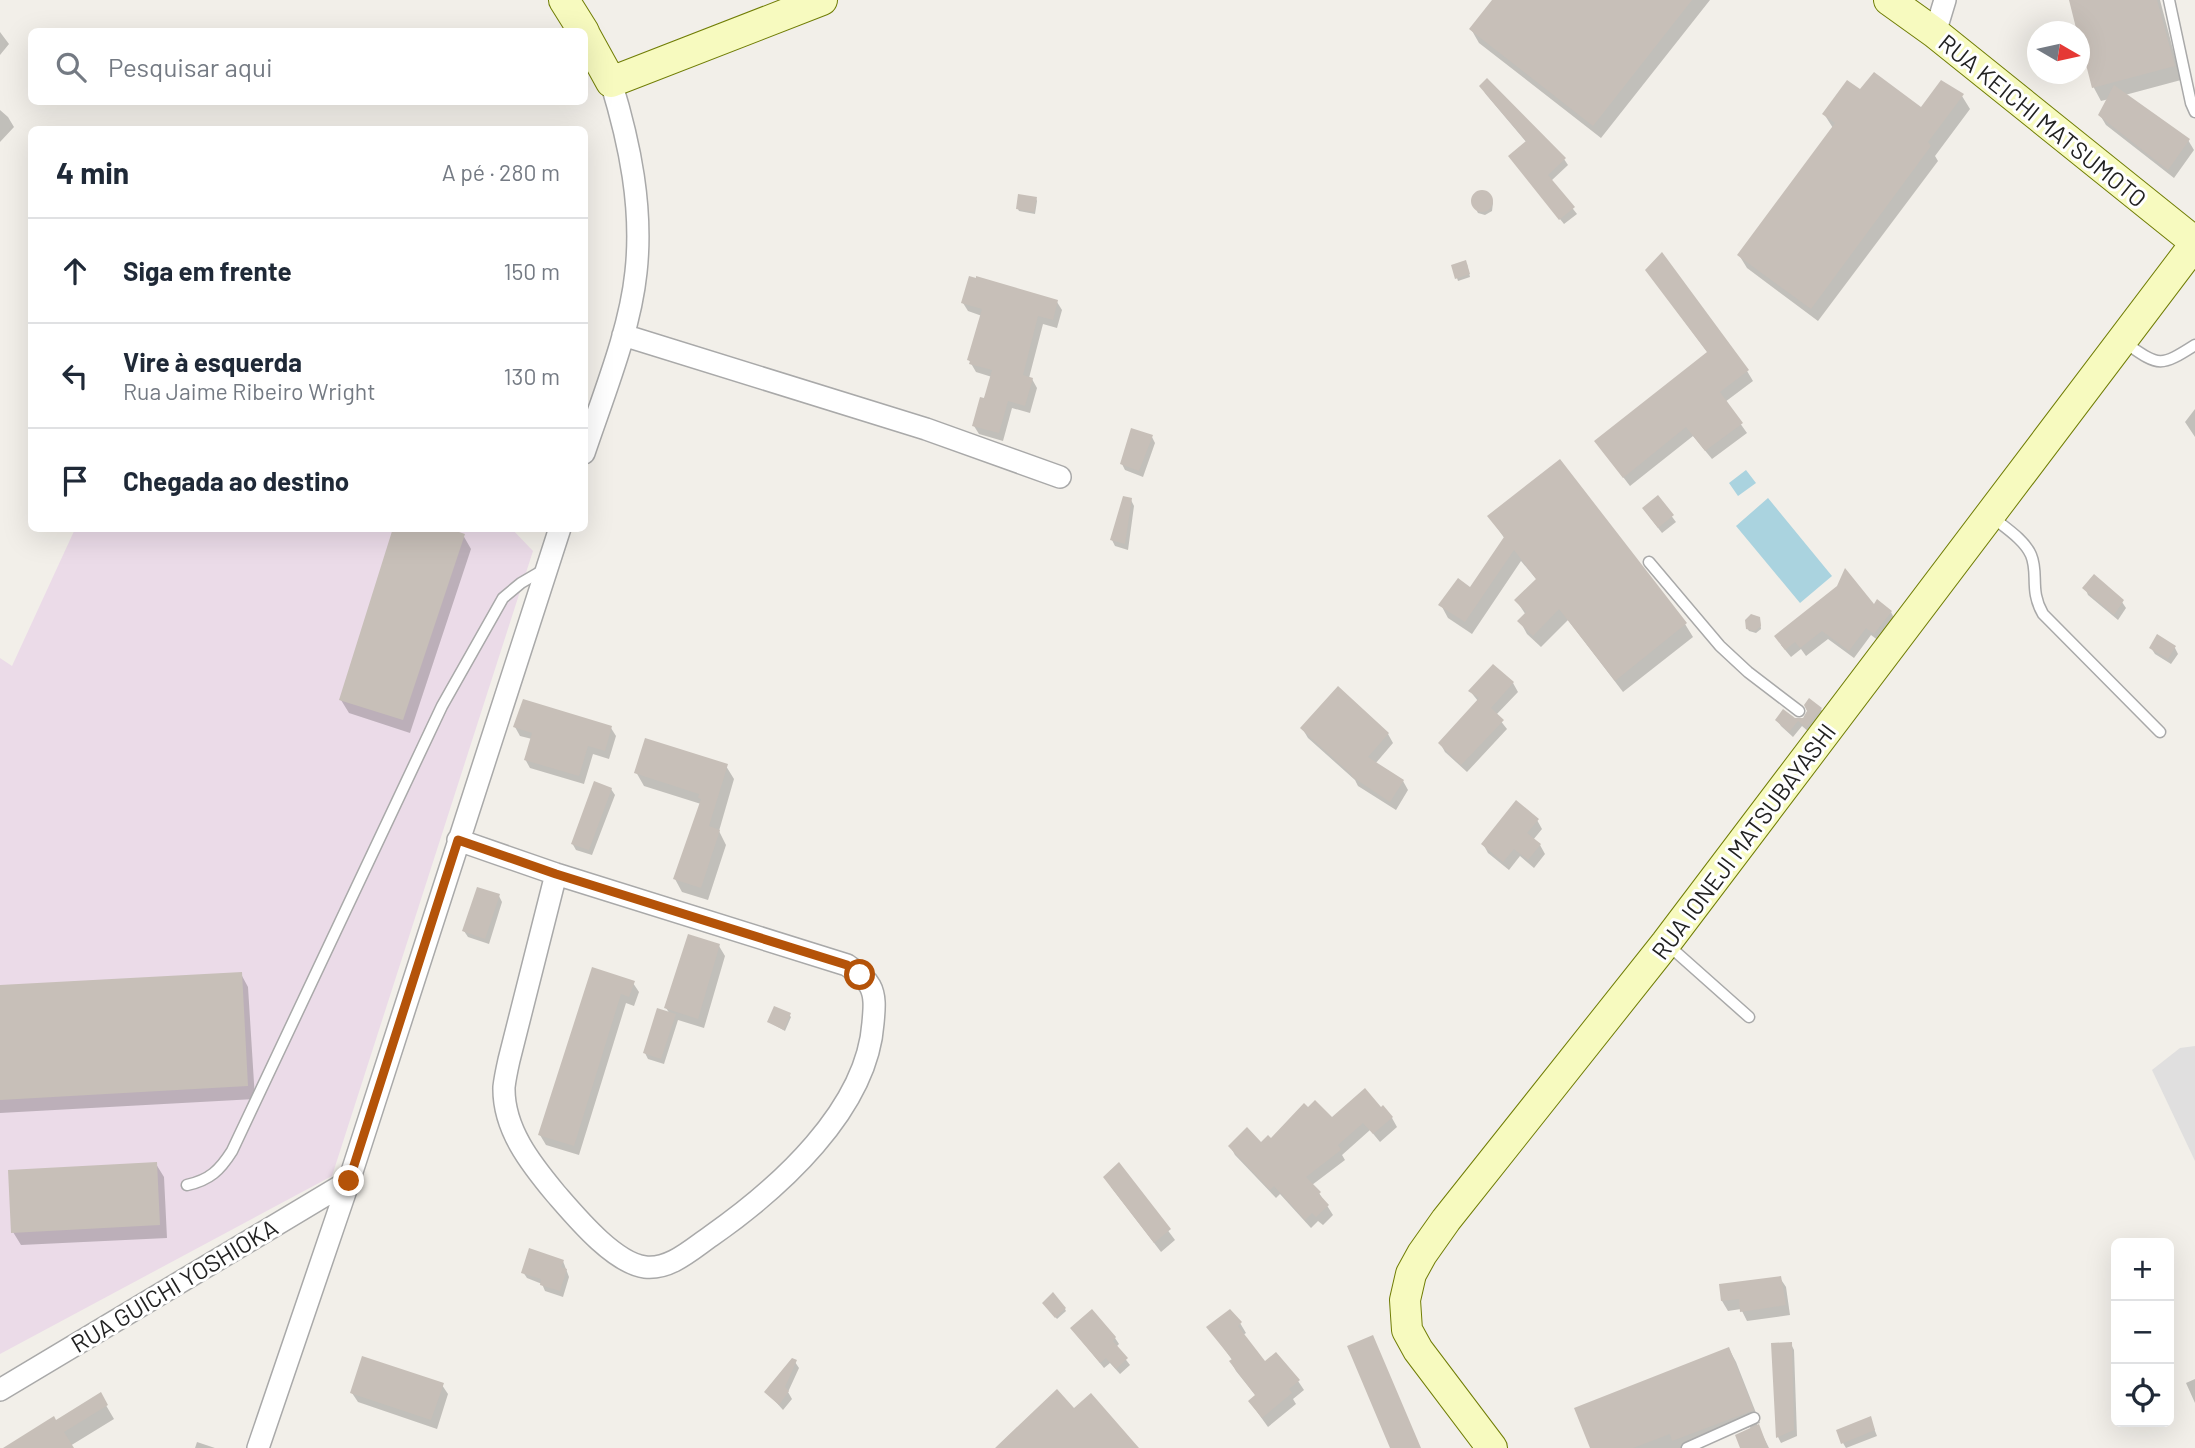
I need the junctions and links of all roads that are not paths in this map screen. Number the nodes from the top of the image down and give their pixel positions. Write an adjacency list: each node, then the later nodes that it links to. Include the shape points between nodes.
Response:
1 (564, 0): 6 (main road)
2 (822, 0): 9 (main road)
3 (1889, 0): 7 (main road, RUA KEICHI MATSUMOTO)
4 (1945, 0): 7 (street)
5 (2169, 0): 10 (lane)
6 (582, 28)
7 (1935, 33): 11 (main road, RUA KEICHI MATSUMOTO)
8 (588, 39): 9 (main road)
9 (611, 82): 12 (street, via 625,127 638,229 636,274)
10 (2195, 112)
11 (2195, 243): 13 (main road, RUA IONEJI MATSUBAYASHI)
12 (623, 335): 15 (street); 16 (street, via 926,429)
13 (2122, 341): 14 (lane, via 2161,362); 17 (main road, RUA IONEJI MATSUBAYASHI)
14 (2195, 345)
15 (588, 441)
16 (1060, 477)
17 (1991, 516): 22 (lane, via 2026,545 2032,557 2036,601 2043,614); 25 (main road, RUA IONEJI MATSUBAYASHI, via 1820,727)
18 (559, 532): 20 (street)
19 (1649, 562): 21 (lane, via 1720,646)
20 (547, 568): 23 (street); 28 (lane, via 510,591 495,610 442,706 232,1151 214,1174)
21 (1799, 711)
22 (2160, 732)
23 (458, 840): 24 (street); 27 (street)
24 (556, 874): 24 (street, via 847,965 871,987 873,1033 839,1114 796,1166 748,1209 659,1267 643,1267 604,1245 533,1166 505,1106 509,1060)
25 (1666, 943): 26 (lane); 32 (main road, RUA IONEJI MATSUBAYASHI, via 1446,1220 1411,1274 1405,1300 1407,1330)
26 (1749, 1017)
27 (349, 1181): 29 (street, RUA GUICHI YOSHIOKA); 31 (street)
28 (187, 1185)
29 (0, 1390)
30 (1754, 1419): 33 (lane)
31 (258, 1448)
32 (1492, 1448)
33 (1687, 1448)

